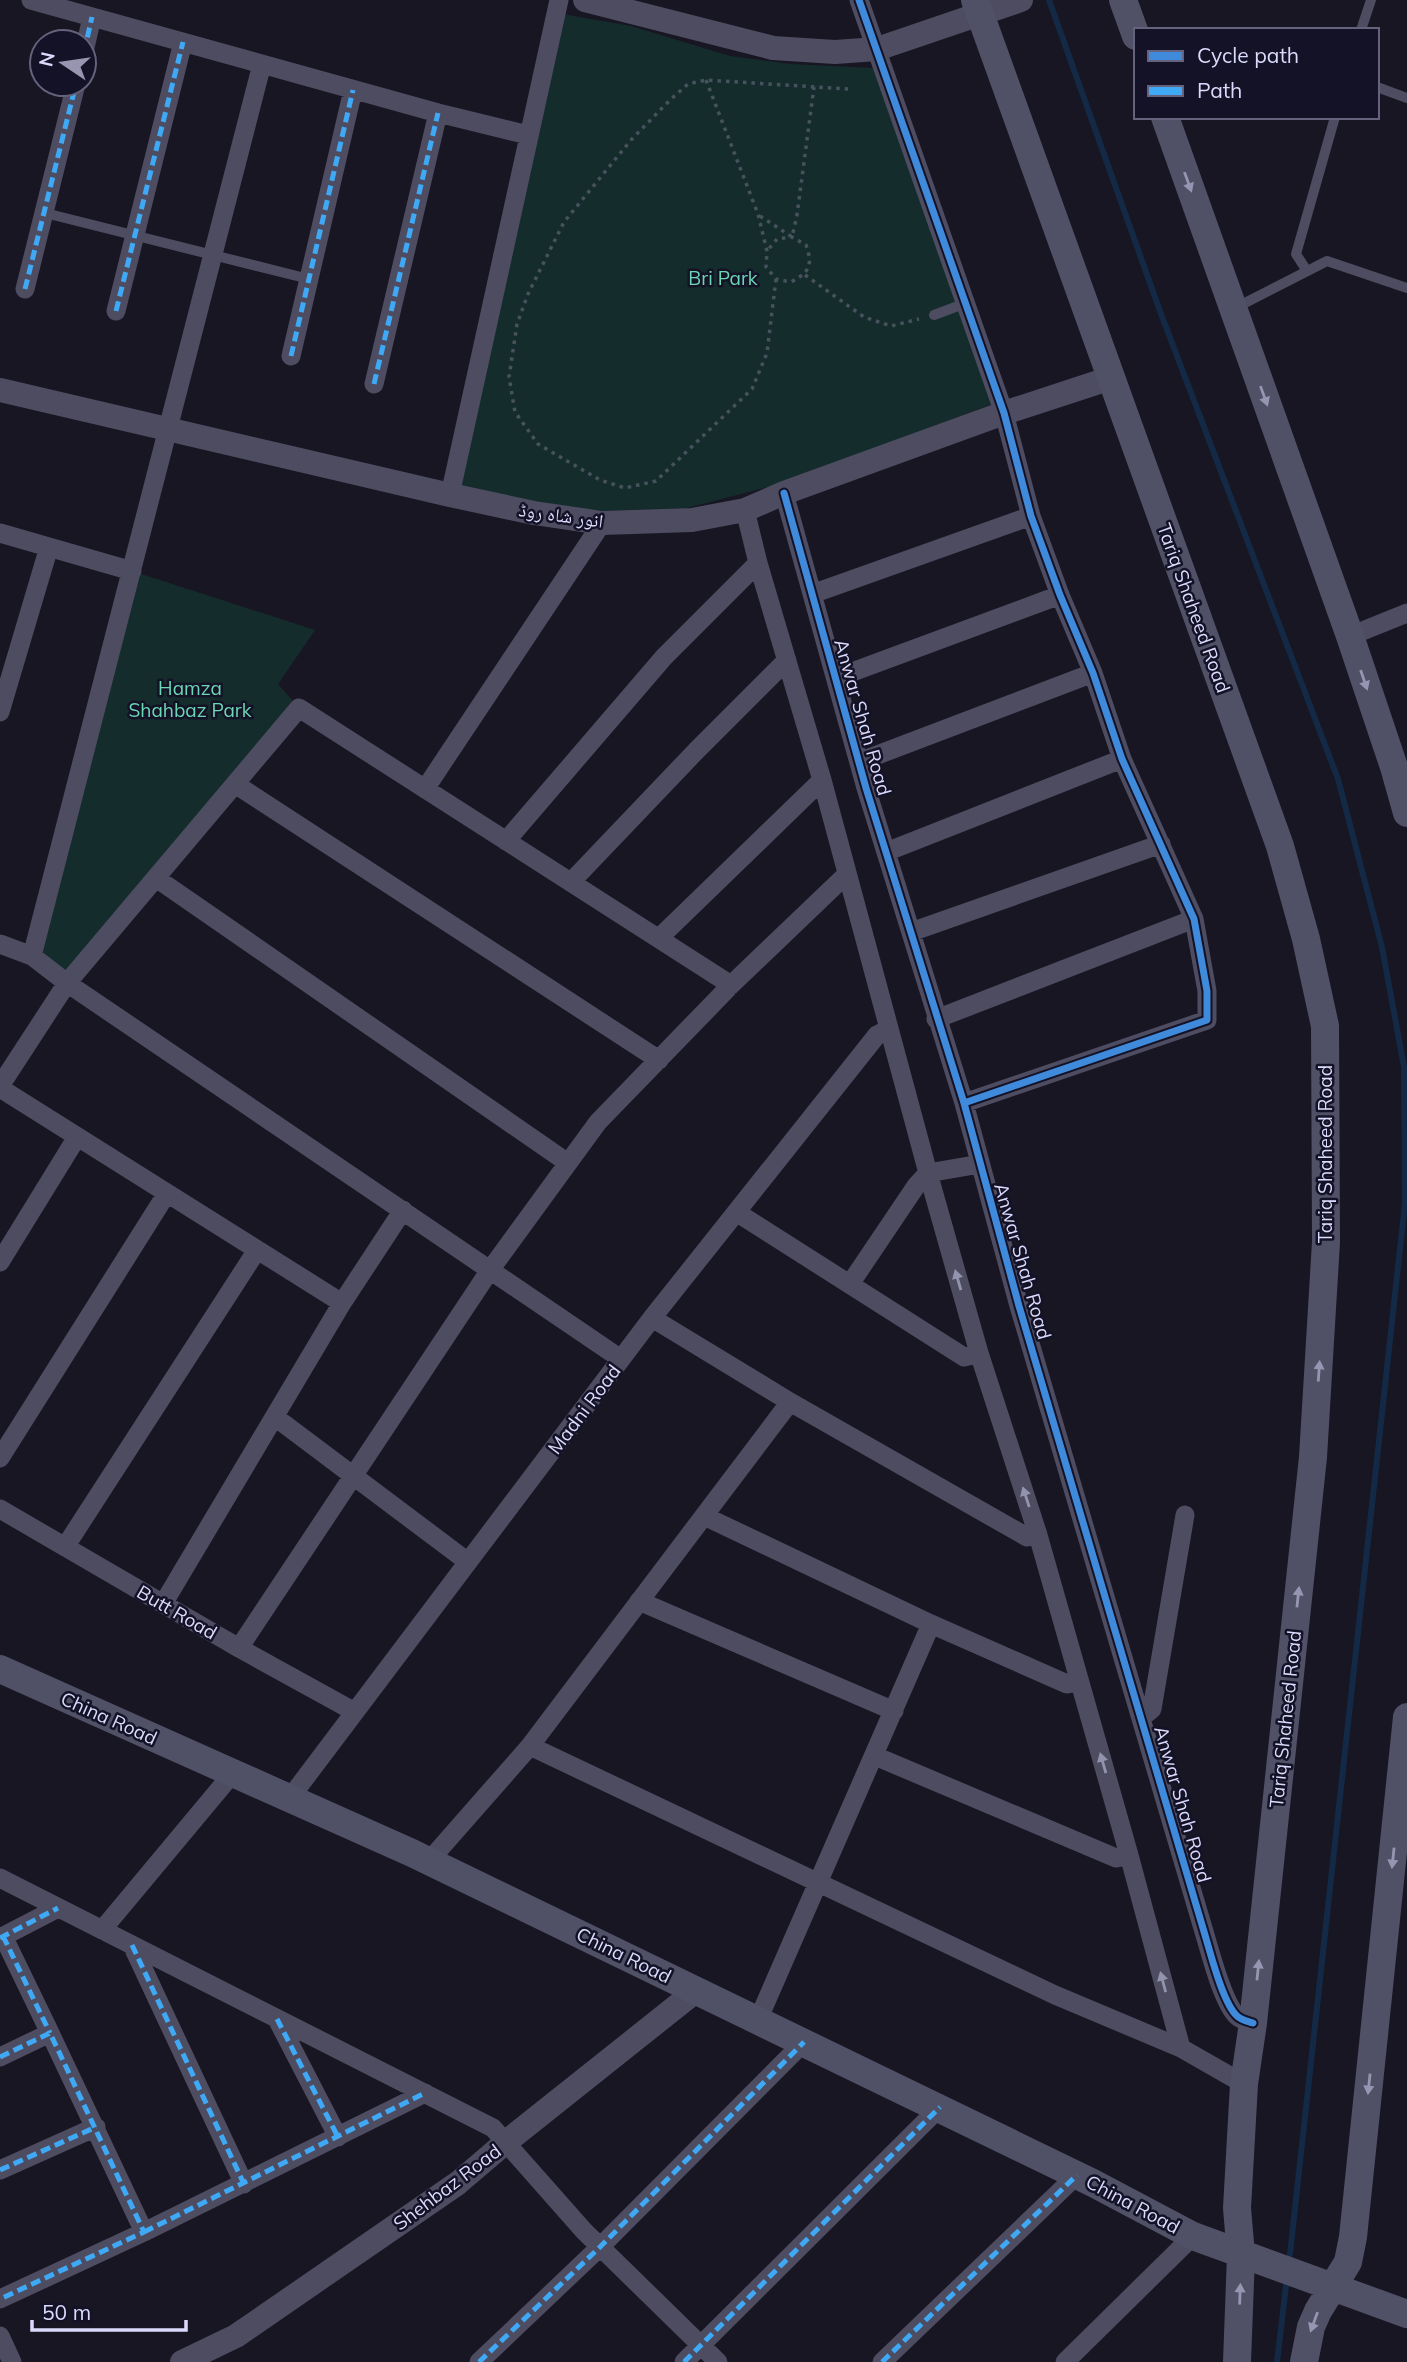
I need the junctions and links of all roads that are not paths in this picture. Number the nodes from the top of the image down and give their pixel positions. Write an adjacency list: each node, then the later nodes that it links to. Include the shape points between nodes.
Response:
1 (31, 0): 10 (street)
2 (559, 0): 24 (street)
3 (585, 0): 8 (street)
4 (859, 0): 15 (street)
5 (1123, 0): 13 (main road)
6 (1371, 0): 12 (lane)
7 (1014, 3): 9 (street)
8 (629, 5): 15 (street, via 773,48 835,52)
9 (977, 7): 15 (street); 37 (main road, Tariq Shaheed Road)
10 (92, 17): 11 (street); 14 (street)
11 (89, 28)
12 (1362, 28)
13 (1134, 30)
14 (183, 42): 16 (street); 26 (street)
15 (877, 48): 32 (street)
16 (262, 64): 18 (street); 27 (street)
17 (1379, 88): 20 (lane)
18 (354, 90): 21 (street); 29 (street)
19 (73, 98): 25 (street)
20 (1407, 98)
21 (438, 113): 24 (street); 38 (street)
22 (1166, 119): 33 (main road, one-way to 33)
23 (1334, 119): 28 (lane, via 1296,254)
24 (528, 135): 43 (street)
25 (45, 213): 26 (lane); 31 (street)
26 (135, 235): 27 (lane); 34 (street)
27 (214, 255): 29 (lane); 41 (street)
28 (1307, 271): 30 (lane, via 1327,261); 33 (lane)
29 (309, 279): 36 (street)
30 (1406, 285)
31 (25, 289)
32 (966, 303): 35 (lane); 40 (street)
33 (1233, 308): 54 (main road, one-way to 54)
34 (116, 311)
35 (934, 314)
36 (291, 356)
37 (1111, 378): 40 (street, انور شاہ روڈ); 133 (main road, Tariq Shaheed Road, one-way to 37, via 1313,1457 1326,1242 1325,1026 1280,846)
38 (374, 384)
39 (0, 390): 41 (street, انور شاہ روڈ)
40 (1004, 413): 42 (street, انور شاہ روڈ); 45 (street)
41 (169, 429): 43 (street, انور شاہ روڈ); 50 (street)
42 (784, 494): 44 (street, انور شاہ روڈ); 51 (street, Anwar Shah Road)
43 (450, 495): 46 (street, انور شاہ روڈ)
44 (745, 510): 46 (street, انور شاہ روڈ, via 692,520); 49 (street)
45 (1031, 516): 51 (street); 52 (street)
46 (602, 523): 63 (street)
47 (0, 533): 48 (street)
48 (49, 547): 50 (street); 58 (street)
49 (758, 563): 55 (street); 65 (street, via 664,657)
50 (132, 571): 75 (street)
51 (812, 594): 57 (street, Anwar Shah Road)
52 (1060, 595): 56 (street); 57 (street)
53 (1407, 613): 54 (street)
54 (1350, 636): 64 (main road, one-way to 64)
55 (787, 660): 61 (street); 70 (street)
56 (1093, 673): 59 (street); 60 (street)
57 (836, 678): 60 (street, Anwar Shah Road)
58 (0, 712)
59 (1122, 759): 66 (street); 67 (street)
60 (859, 762): 67 (street, Anwar Shah Road)
61 (822, 779): 68 (street); 73 (street)
62 (235, 783): 63 (street, via 299,708); 69 (street); 80 (street)
63 (425, 789): 65 (street)
64 (1407, 813)
65 (506, 841): 70 (street)
66 (1161, 844): 71 (street); 72 (street)
67 (886, 852): 72 (street, Anwar Shah Road)
68 (846, 875): 77 (street); 79 (street)
69 (156, 878): 76 (street); 84 (street)
70 (571, 882): 73 (street)
71 (1194, 919): 78 (street); 82 (street, via 1207,991 1207,1020)
72 (911, 932): 78 (street, Anwar Shah Road)
73 (659, 938): 77 (street)
74 (0, 944): 75 (street)
75 (32, 956): 76 (street)
76 (67, 984): 81 (street); 88 (street)
77 (731, 985): 80 (street)
78 (936, 1019): 82 (street, Anwar Shah Road)
79 (889, 1030): 86 (street); 89 (street, Madni Road, via 877,1035)
80 (659, 1060): 84 (street, via 598,1122)
81 (0, 1087): 83 (street)
82 (964, 1103): 85 (street, Anwar Shah Road)
83 (77, 1137): 87 (street); 91 (street)
84 (568, 1163): 92 (street)
85 (980, 1164): 86 (street); 116 (street, Anwar Shah Road)
86 (928, 1173): 93 (street); 96 (street, one-way to 86)
87 (167, 1193): 90 (street); 100 (street)
88 (403, 1210): 92 (street); 94 (street)
89 (736, 1212): 93 (street); 95 (street, Madni Road)
90 (257, 1250): 94 (street); 106 (street)
91 (0, 1262)
92 (490, 1269): 97 (street); 101 (street)
93 (850, 1284): 96 (street, via 964,1357)
94 (342, 1303): 99 (street)
95 (652, 1318): 97 (street, Madni Road); 98 (street)
96 (979, 1353): 105 (street, one-way to 96)
97 (621, 1359): 107 (street, Madni Road)
98 (790, 1402): 104 (street); 105 (street, via 1027,1537)
99 (275, 1417): 101 (street); 109 (street)
100 (0, 1458)
101 (352, 1476): 107 (street); 111 (street)
102 (0, 1510): 106 (street, Butt Road)
103 (1185, 1515): 116 (street, via 1152,1709)
104 (704, 1516): 108 (street); 110 (street)
105 (1038, 1535): 113 (street)
106 (65, 1547): 109 (street, Butt Road)
107 (468, 1562): 114 (street, Madni Road)
108 (639, 1601): 115 (street); 118 (street)
109 (163, 1604): 111 (street, Butt Road)
110 (932, 1624): 113 (street, via 1066,1684); 115 (street)
111 (239, 1648): 114 (street, Butt Road)
112 (0, 1669): 120 (main road, China Road)
113 (1079, 1681): 122 (street, one-way to 113)
114 (355, 1712): 121 (street, Madni Road)
115 (894, 1712): 119 (street)
116 (1142, 1717): 133 (street, Anwar Shah Road, via 1215,1969 1236,2015)
117 (1407, 1717): 151 (main road, one-way to 151, via 1353,2237 1349,2262)
118 (530, 1746): 123 (street); 125 (street)
119 (875, 1756): 122 (street, via 1116,1858); 125 (street)
120 (233, 1773): 121 (main road, China Road); 127 (street)
121 (290, 1798): 123 (main road, China Road)
122 (1129, 1855): 136 (street, one-way to 122)
123 (429, 1861): 130 (main road, China Road)
124 (0, 1878): 126 (street)
125 (819, 1884): 132 (street); 136 (street, via 1055,1995)
126 (58, 1908): 127 (street); 128 (street)
127 (102, 1930): 129 (street)
128 (1, 1937): 134 (street)
129 (132, 1945): 131 (street); 146 (street)
130 (697, 1990): 132 (main road, China Road); 143 (street, Shehbaz Road)
131 (278, 2019): 139 (street); 142 (street)
132 (758, 2020): 135 (main road, China Road)
133 (1252, 2023): 138 (main road, Tariq Shaheed Road)
134 (50, 2033): 137 (street); 141 (street)
135 (804, 2042): 140 (main road, China Road); 149 (street)
136 (1181, 2048): 138 (street)
137 (0, 2057)
138 (1244, 2084): 150 (main road, Tariq Shaheed Road, via 1237,2208)
139 (425, 2093): 142 (street); 143 (street, via 493,2128)
140 (940, 2107): 145 (main road, China Road); 155 (street)
141 (96, 2127): 144 (street); 147 (street)
142 (338, 2137): 146 (street)
143 (506, 2142): 149 (street); 157 (street, Shehbaz Road, via 458,2183 236,2336)
144 (0, 2170)
145 (1077, 2175): 148 (main road, China Road); 161 (street)
146 (244, 2184): 147 (street)
147 (144, 2232): 152 (street)
148 (1193, 2236): 150 (main road, China Road); 162 (street)
149 (600, 2247): 155 (street); 158 (street)
150 (1251, 2258): 151 (main road, China Road); 163 (main road, Tariq Shaheed Road, one-way to 150)
151 (1333, 2287): 153 (main road); 164 (main road, one-way to 164, via 1311,2327)
152 (0, 2299)
153 (1407, 2314)
154 (0, 2336): 156 (street)
155 (701, 2346): 159 (street); 160 (street)
156 (12, 2362)
157 (182, 2362)
158 (479, 2362)
159 (684, 2362)
160 (718, 2362)
161 (882, 2362)
162 (1065, 2362)
163 (1237, 2362)
164 (1304, 2362)

